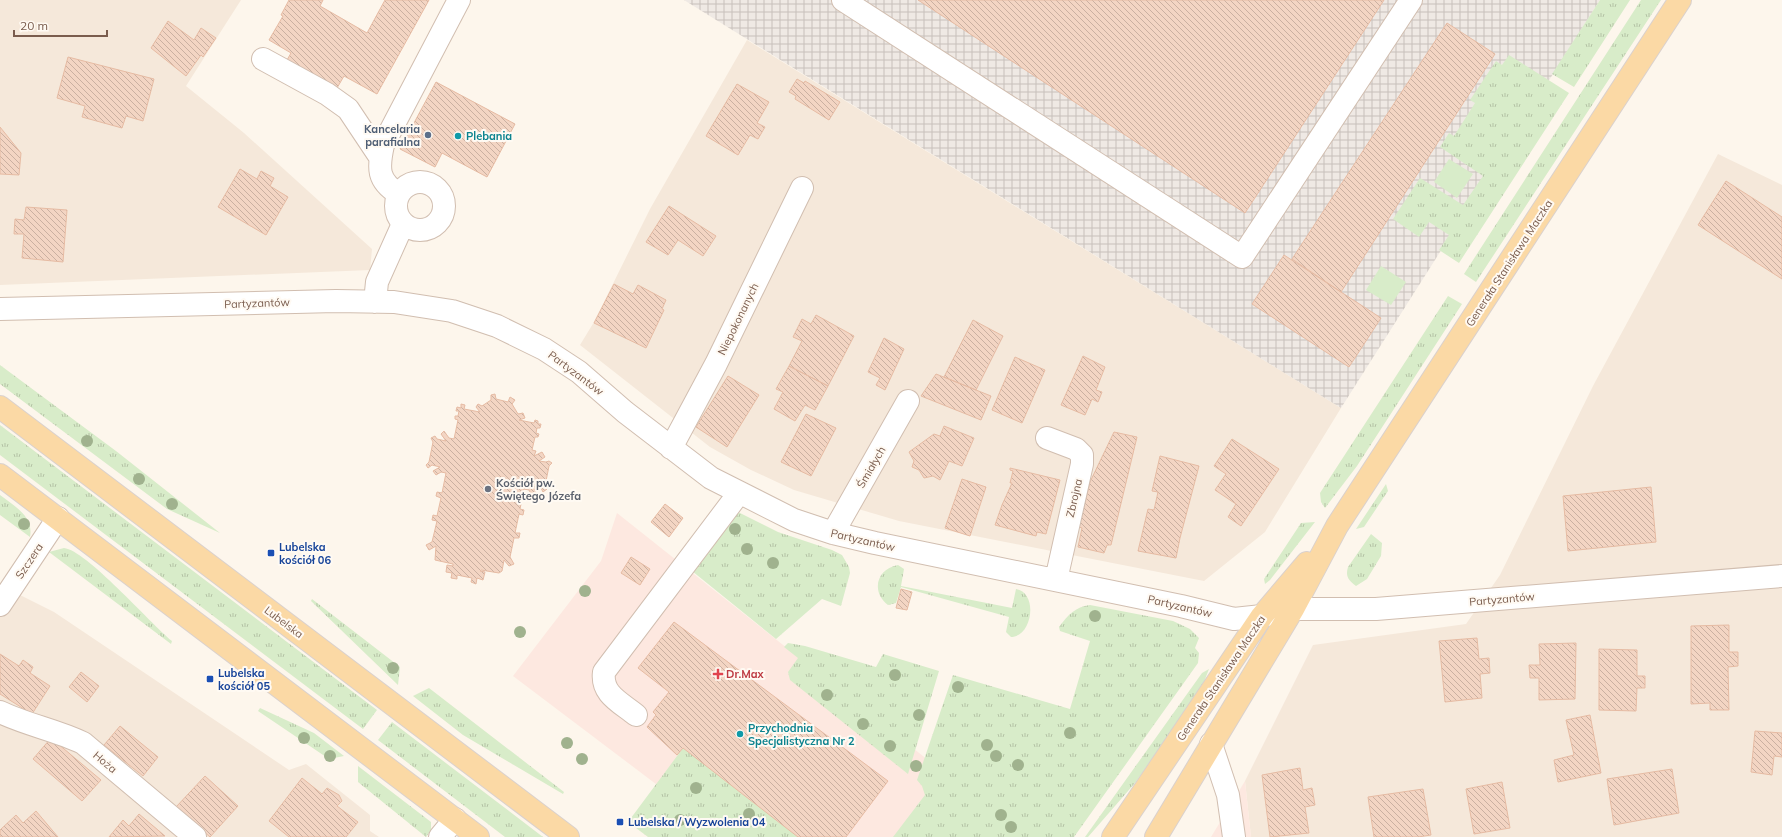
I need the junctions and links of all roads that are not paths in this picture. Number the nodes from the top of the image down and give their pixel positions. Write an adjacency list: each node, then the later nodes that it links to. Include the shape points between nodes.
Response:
1 (459, 0): 6 (street, via 383,145)
2 (843, 0): 3 (street, via 1242,257)
3 (1411, 0)
4 (1680, 0): 19 (main road, Generała Stanisława Maczka)
5 (263, 59): 6 (street, via 348,109)
6 (380, 157): 8 (street, via 383,180)
7 (802, 188): 15 (street, Niepokonanych, via 716,364)
8 (399, 194): 9 (street, via 396,210); 9 (street, via 411,183 427,183 440,192 444,206 440,220 427,230 410,229)
9 (403, 224): 10 (street, via 377,282)
10 (375, 302): 11 (street, Partyzantów); 15 (street, Partyzantów, via 394,302 452,311 497,326 544,349 579,372)
11 (0, 310)
12 (908, 401): 20 (street, Śmiałych)
13 (0, 407): 33 (main road, Lubelska)
14 (1047, 438): 22 (street, Zbrojna, via 1076,449 1082,455)
15 (671, 448): 17 (street, Partyzantów, via 711,478)
16 (0, 475): 18 (main road)
17 (738, 493): 20 (street, Partyzantów, via 794,520); 27 (street, via 604,672 603,682 606,690)
18 (58, 518): 23 (street, Szczera); 29 (main road)
19 (1337, 526): 24 (main road, Generała Stanisława Maczka); 25 (main road, Generała Stanisława Maczka)
20 (833, 533): 22 (street, Partyzantów)
21 (1782, 576): 24 (street, Partyzantów, via 1376,609)
22 (1056, 580): 25 (street, Partyzantów, via 1234,619)
23 (0, 605)
24 (1293, 609): 25 (street, Partyzantów); 28 (main road, Generała Stanisława Maczka)
25 (1262, 616): 34 (main road, Generała Stanisława Maczka)
26 (0, 712): 30 (street, Hoża, via 65,734 83,743)
27 (636, 715)
28 (1211, 744): 35 (main road, Generała Stanisława Maczka); 36 (street, via 1228,796)
29 (455, 819): 31 (street); 32 (main road)
30 (195, 837)
31 (440, 837)
32 (478, 837)
33 (568, 837)
34 (1113, 837)
35 (1156, 837)
36 (1234, 837)

